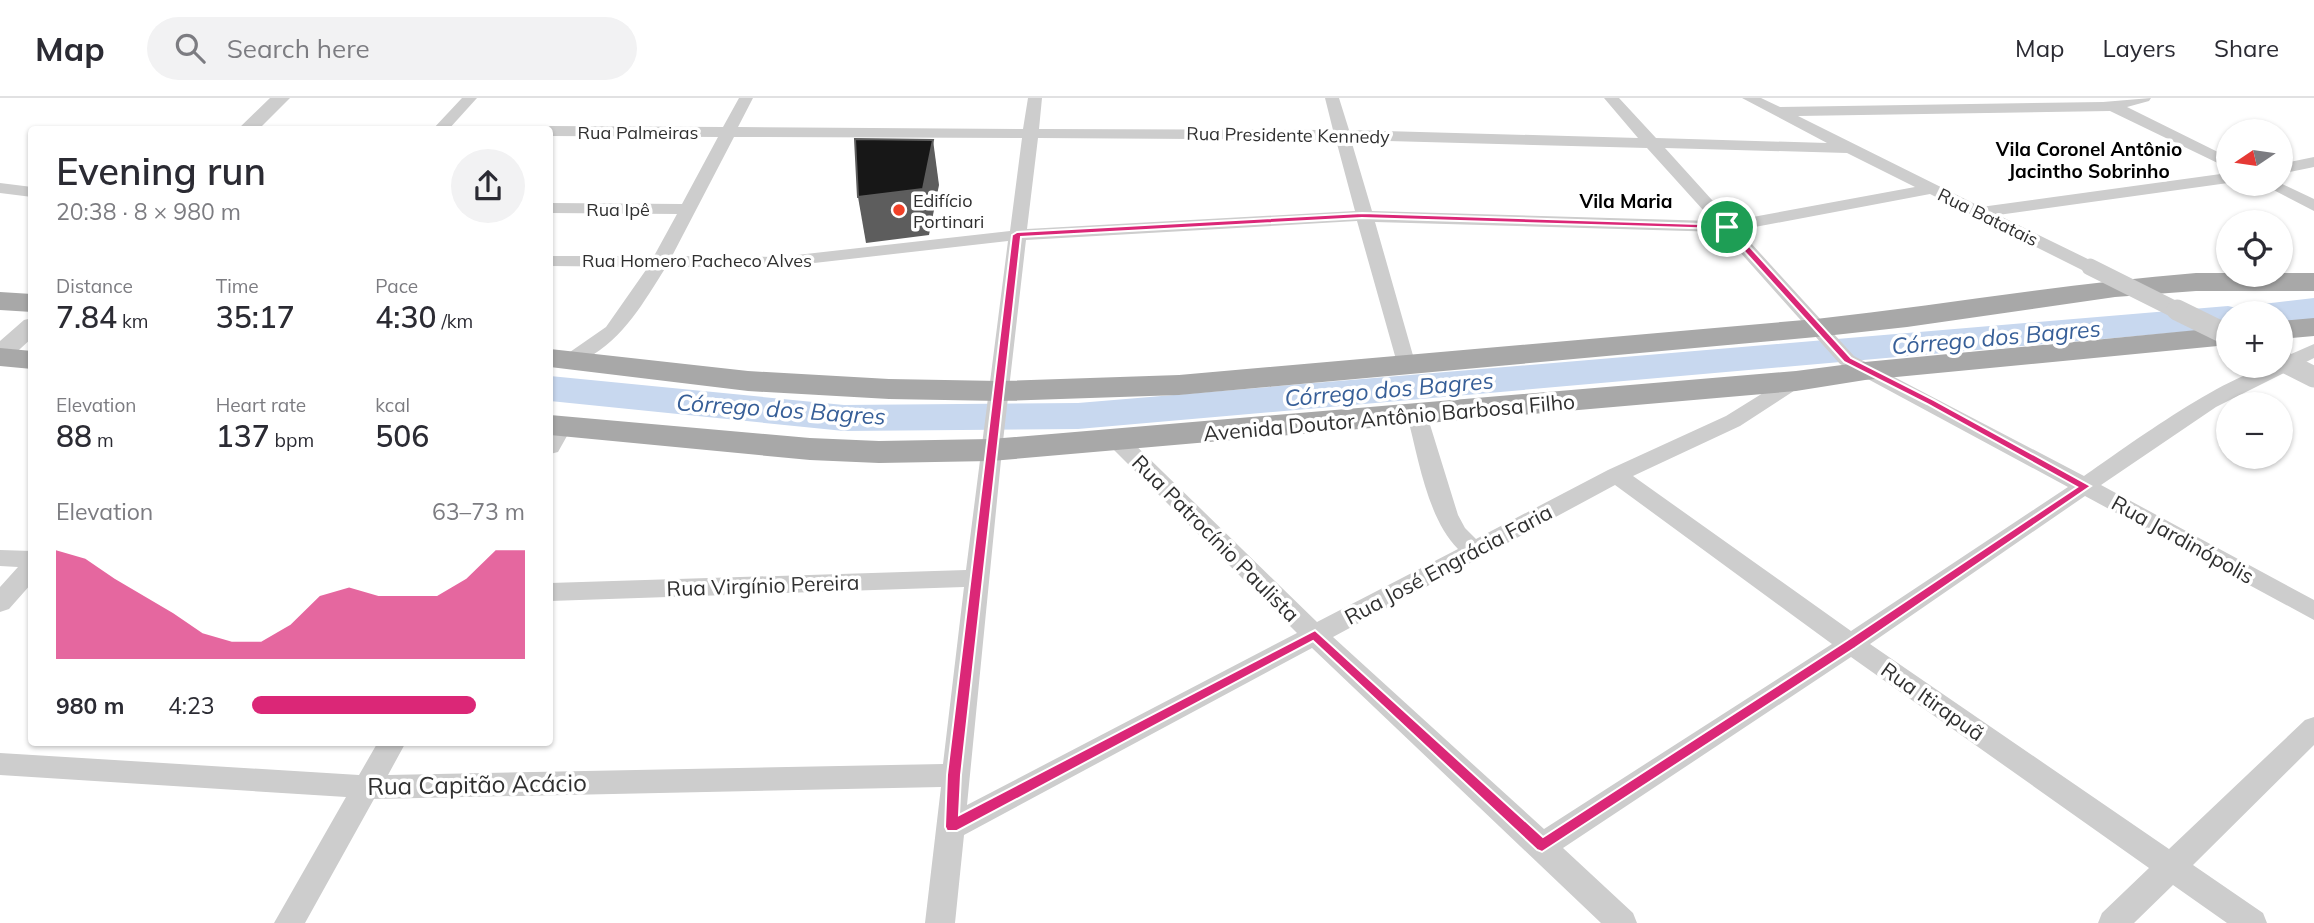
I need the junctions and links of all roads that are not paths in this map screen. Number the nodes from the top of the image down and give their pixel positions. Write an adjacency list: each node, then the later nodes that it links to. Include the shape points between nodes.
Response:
1 (281, 98): 14 (street)
2 (470, 98): 15 (street)
3 (746, 98): 17 (street)
4 (1035, 98): 18 (street)
5 (1332, 98): 19 (street)
6 (1611, 98): 20 (street)
7 (1749, 98): 13 (street, Rua Batatais)
8 (1916, 98): 12 (street)
9 (2096, 98): 11 (street)
10 (2144, 98): 11 (street)
11 (2112, 106): 12 (street); 22 (street)
12 (1936, 109): 13 (street)
13 (1776, 112): 21 (street, Rua Batatais)
14 (250, 126)
15 (443, 126)
16 (553, 131): 17 (street, Rua Palmeiras)
17 (727, 132): 18 (street, Rua Presidente Kennedy); 32 (street)
18 (1031, 132): 19 (street, Rua Presidente Kennedy); 36 (street)
19 (1342, 135): 20 (street, Rua Presidente Kennedy); 34 (street)
20 (1649, 142): 21 (street, Rua Presidente Kennedy); 35 (street)
21 (1848, 148): 27 (street, Rua Batatais)
22 (2216, 157)
23 (2314, 162): 24 (street)
24 (2293, 166)
25 (2216, 180): 33 (street)
26 (0, 188): 28 (street)
27 (1930, 189): 33 (street, Rua Batatais); 35 (street, Rua Homero Pacheco Alves)
28 (28, 192)
29 (2293, 196): 30 (street)
30 (2314, 206)
31 (553, 208): 32 (street, Rua Ipê)
32 (687, 209): 38 (street)
33 (1979, 212): 42 (street, Rua Batatais, bridge)
34 (1362, 216): 35 (street, Rua Homero Pacheco Alves); 36 (street, Rua Homero Pacheco Alves); 51 (street)
35 (1727, 227): 45 (street)
36 (1017, 235): 38 (street, Rua Homero Pacheco Alves, via 818,260); 56 (street)
37 (553, 261): 38 (street, Rua Homero Pacheco Alves)
38 (660, 262): 50 (street, via 612,331 596,345)
39 (2314, 282): 45 (main road, via 2196,282 2115,288)
40 (0, 301): 41 (main road)
41 (28, 303)
42 (2216, 329)
43 (2295, 329): 47 (street)
44 (28, 330): 48 (street)
45 (1819, 332): 51 (main road); 52 (street)
46 (2216, 336): 52 (main road, Avenida Doutor Antônio Barbosa Filho)
47 (2314, 348): 62 (street, via 2209,402)
48 (0, 355): 49 (main road)
49 (28, 359)
50 (558, 359): 56 (main road, via 748,381)
51 (1406, 366): 56 (main road)
52 (1856, 366): 55 (main road, Avenida Doutor Antônio Barbosa Filho); 62 (street, Rua Jardinópolis)
53 (2293, 366): 54 (street, bridge)
54 (2314, 377)
55 (1796, 381): 57 (main road, Avenida Doutor Antônio Barbosa Filho); 61 (street, Rua José Engrácia Faria, via 1733,421)
56 (999, 396): 60 (street)
57 (1417, 415): 59 (main road, Avenida Doutor Antônio Barbosa Filho); 63 (street, via 1447,515 1456,533)
58 (553, 433): 60 (main road, Avenida Doutor Antônio Barbosa Filho, via 879,452)
59 (1117, 440): 60 (main road, Avenida Doutor Antônio Barbosa Filho); 71 (street, Rua Patrocínio Paulista)
60 (992, 442): 67 (street)
61 (1616, 475): 63 (street, Rua José Engrácia Faria); 72 (street, Rua Itirapuã)
62 (2085, 486): 70 (street, Rua Jardinópolis); 72 (street)
63 (1473, 550): 71 (street, Rua José Engrácia Faria)
64 (0, 558): 65 (street)
65 (28, 559)
66 (28, 572): 69 (street)
67 (976, 578): 68 (street, Rua Virgínio Pereira); 76 (street)
68 (553, 592)
69 (0, 603)
70 (2314, 611)
71 (1315, 635): 78 (street, Rua José Engrácia Faria); 79 (street, Rua Patrocínio Paulista)
72 (1851, 644): 79 (street); 80 (street, Rua Itirapuã)
73 (2314, 728): 80 (street)
74 (390, 746): 77 (street)
75 (0, 764): 77 (street, Rua Capitão Acácio)
76 (954, 775): 77 (street, Rua Capitão Acácio); 78 (street)
77 (368, 787): 81 (street)
78 (952, 827): 82 (street)
79 (1542, 846): 83 (street, Rua Patrocínio Paulista)
80 (2171, 866): 84 (street); 85 (street, Rua Itirapuã)
81 (289, 923)
82 (940, 923)
83 (1622, 923)
84 (2113, 923)
85 (2252, 923)

